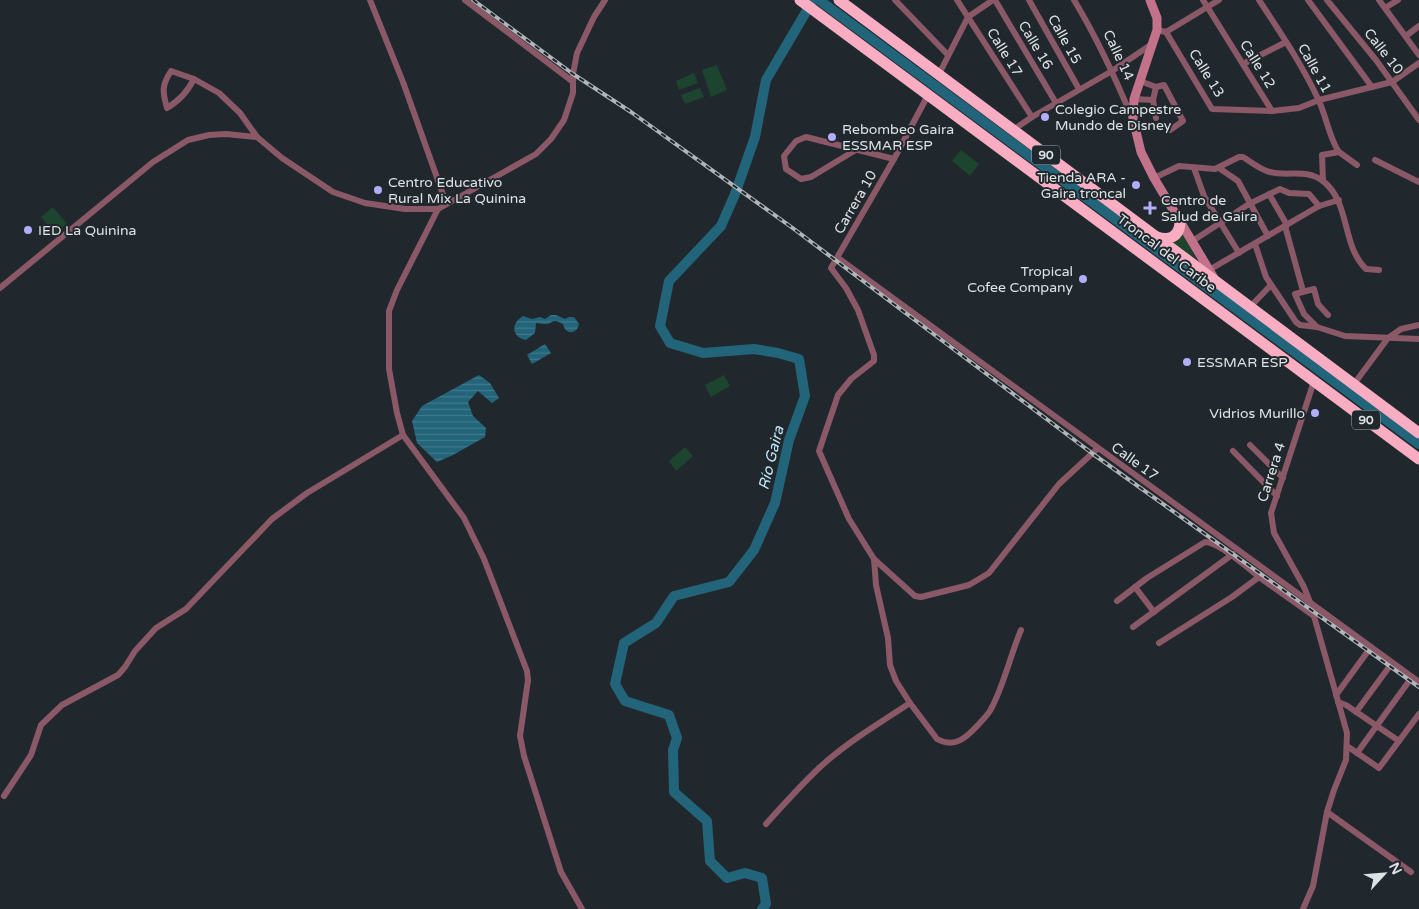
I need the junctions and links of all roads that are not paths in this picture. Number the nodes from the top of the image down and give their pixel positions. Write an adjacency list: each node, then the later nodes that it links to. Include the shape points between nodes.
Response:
1 (370, 0): 66 (street)
2 (465, 0): 34 (street)
3 (605, 0): 34 (street, via 577,53)
4 (800, 0): 40 (highway, Troncal del Caribe / 90)
5 (896, 0): 28 (street)
6 (957, 0): 21 (street, Calle 17)
7 (994, 0): 21 (street); 44 (street, Calle 16)
8 (1029, 0): 39 (street, Calle 15)
9 (1074, 0): 31 (street, Calle 14)
10 (1150, 0): 23 (main road, Calle 13)
11 (1203, 0): 19 (street, Calle 12)
12 (1219, 0): 19 (street)
13 (1259, 0): 25 (street, Calle 11)
14 (1308, 0): 38 (street)
15 (1327, 0): 36 (street, Calle 10)
16 (1379, 0): 20 (street)
17 (1398, 0): 20 (street)
18 (841, 1): 32 (highway, Troncal del Caribe / 90)
19 (1208, 7): 23 (street); 30 (street, Calle 12)
20 (1385, 8): 24 (street)
21 (968, 17): 28 (street); 47 (street, Calle 17)
22 (1419, 26): 24 (street)
23 (1161, 31): 26 (main road, Calle 13); 45 (street, Calle 13, via 1212,108)
24 (1406, 36): 27 (street)
25 (1286, 42): 30 (street); 43 (street, Calle 11)
26 (1154, 43): 31 (street); 35 (main road, Calle 13)
27 (1419, 54)
28 (948, 55): 32 (street)
29 (1419, 63): 36 (street)
30 (1244, 64): 46 (street, Calle 12)
31 (1112, 71): 39 (street); 49 (street, Calle 14)
32 (939, 74): 51 (highway, Troncal del Caribe / 90)
33 (194, 79): 33 (street, via 171,71 164,82 167,108 188,91); 53 (street, via 219,93 240,113)
34 (572, 81): 66 (street, via 564,120 552,139 536,154)
35 (1140, 81): 37 (street); 41 (main road, Calle 13)
36 (1392, 82): 38 (street); 50 (street, Calle 10)
37 (1156, 87): 42 (street); 52 (street, via 1164,85 1183,121)
38 (1372, 87): 43 (street)
39 (1079, 90): 44 (street)
40 (928, 95): 56 (street, Carrera 10); 91 (highway, Troncal del Caribe / 90)
41 (1134, 99): 42 (street); 49 (main road, Calle 13)
42 (1153, 100): 48 (street)
43 (1319, 100): 46 (street, via 1299,108); 55 (street, Calle 11)
44 (1056, 103): 47 (street)
45 (1237, 110): 46 (street, Calle 12)
46 (1272, 111)
47 (1032, 117): 51 (street)
48 (1156, 118)
49 (1132, 119): 61 (main road, Calle 14, via 1141,152)
50 (1419, 120)
51 (1013, 130): 74 (highway, Troncal del Caribe / 90)
52 (1170, 130)
53 (257, 137): 69 (street, via 282,158 334,192 365,203 405,209); 83 (street, via 226,134 188,140 154,162)
54 (854, 150): 54 (street, via 806,137 796,141 784,156 786,169 801,179 812,177); 56 (street)
55 (1338, 152): 58 (street); 62 (street, via 1322,155)
56 (894, 160): 78 (street, Carrera 10)
57 (1375, 160): 63 (street)
58 (1357, 165)
59 (1194, 168): 60 (street); 61 (street, via 1179,166); 71 (street, via 1204,196)
60 (1219, 168): 62 (street, via 1243,157 1270,172 1302,173); 67 (street, via 1238,181)
61 (1154, 178): 70 (main road, Calle 14)
62 (1323, 181): 65 (street)
63 (1419, 182)
64 (1269, 194): 67 (street); 68 (street, via 1280,189 1309,194); 72 (street)
65 (1338, 200): 68 (street); 80 (street, via 1358,261 1366,270)
66 (446, 203): 69 (street)
67 (1249, 204): 71 (street); 73 (street)
68 (1319, 206): 72 (street)
69 (438, 209): 94 (street, via 389,311 389,369)
70 (1180, 223): 74 (highway, via 1172,237); 75 (main road, Calle 14)
71 (1220, 223): 75 (street); 77 (street)
72 (1286, 226): 73 (street); 84 (street)
73 (1268, 236): 76 (street)
74 (1156, 237): 81 (highway, Troncal del Caribe / 90)
75 (1191, 242): 79 (main road, Calle 14)
76 (1256, 244): 77 (street); 82 (street)
77 (1239, 254): 79 (street)
78 (838, 258): 96 (street, Calle 17); 103 (street, Carrera 10, via 831,268 858,310 874,361 851,379 838,395 819,451 849,519)
79 (1209, 270): 81 (main road, Calle 14)
80 (1379, 270)
81 (1217, 283): 85 (highway, Troncal del Caribe / 90)
82 (1270, 286): 85 (street); 88 (street, via 1296,322)
83 (1, 288)
84 (1303, 291): 86 (street, via 1314,289 1318,304); 88 (street, via 1295,294 1304,314)
85 (1250, 307): 92 (highway, Troncal del Caribe / 90)
86 (1328, 315)
87 (1419, 325): 89 (street, via 1401,329)
88 (1317, 327): 89 (street, via 1345,336)
89 (1388, 338): 90 (street); 92 (street)
90 (1419, 339)
91 (1314, 381): 98 (highway, Troncal del Caribe / 90); 99 (street, Carrera 4)
92 (1354, 384): 93 (highway, Troncal del Caribe / 90)
93 (1419, 433)
94 (403, 435): 125 (street, via 307,493 272,519 186,609 156,628 134,650 118,675 62,705 41,725 31,755); 129 (street, via 464,518 484,559 527,671 520,736 524,756 561,872)
95 (1250, 445): 99 (street)
96 (1097, 449): 101 (street, Calle 17); 103 (street, via 1059,484 989,573 969,585 915,596)
97 (1233, 451): 100 (street)
98 (1419, 459)
99 (1283, 478): 100 (street, Carrera 4)
100 (1277, 496): 107 (street, Carrera 4, via 1271,514 1274,533)
101 (1236, 549): 102 (street); 107 (street, Calle 17)
102 (1231, 556): 104 (street); 105 (street, via 1204,542); 108 (street)
103 (874, 559): 118 (street, via 890,665)
104 (1258, 577): 109 (street); 112 (street)
105 (1135, 587): 106 (street); 108 (street)
106 (1116, 601)
107 (1310, 602): 109 (street); 113 (street, Calle 17)
108 (1154, 612): 110 (street)
109 (1314, 616): 117 (street)
110 (1132, 627)
111 (1021, 630): 118 (street, via 990,711 963,740 954,743 937,739)
112 (1159, 643)
113 (1371, 647): 114 (street, Calle 17); 117 (street)
114 (1392, 663): 115 (street, Calle 17); 119 (street)
115 (1412, 677): 116 (street, Calle 17); 121 (street)
116 (1419, 682)
117 (1337, 698): 119 (street); 123 (street, via 1347,733)
118 (910, 703): 127 (street, via 820,767)
119 (1356, 712): 121 (street)
120 (1419, 714): 122 (street)
121 (1377, 726): 122 (street); 124 (street)
122 (1399, 741): 124 (street, via 1379,768)
123 (1347, 746): 124 (street); 126 (street, via 1346,760)
124 (1357, 753)
125 (4, 796)
126 (1328, 812): 128 (street); 130 (street, via 1313,886)
127 (766, 824)
128 (1411, 872)
129 (582, 909)
130 (1303, 909)

